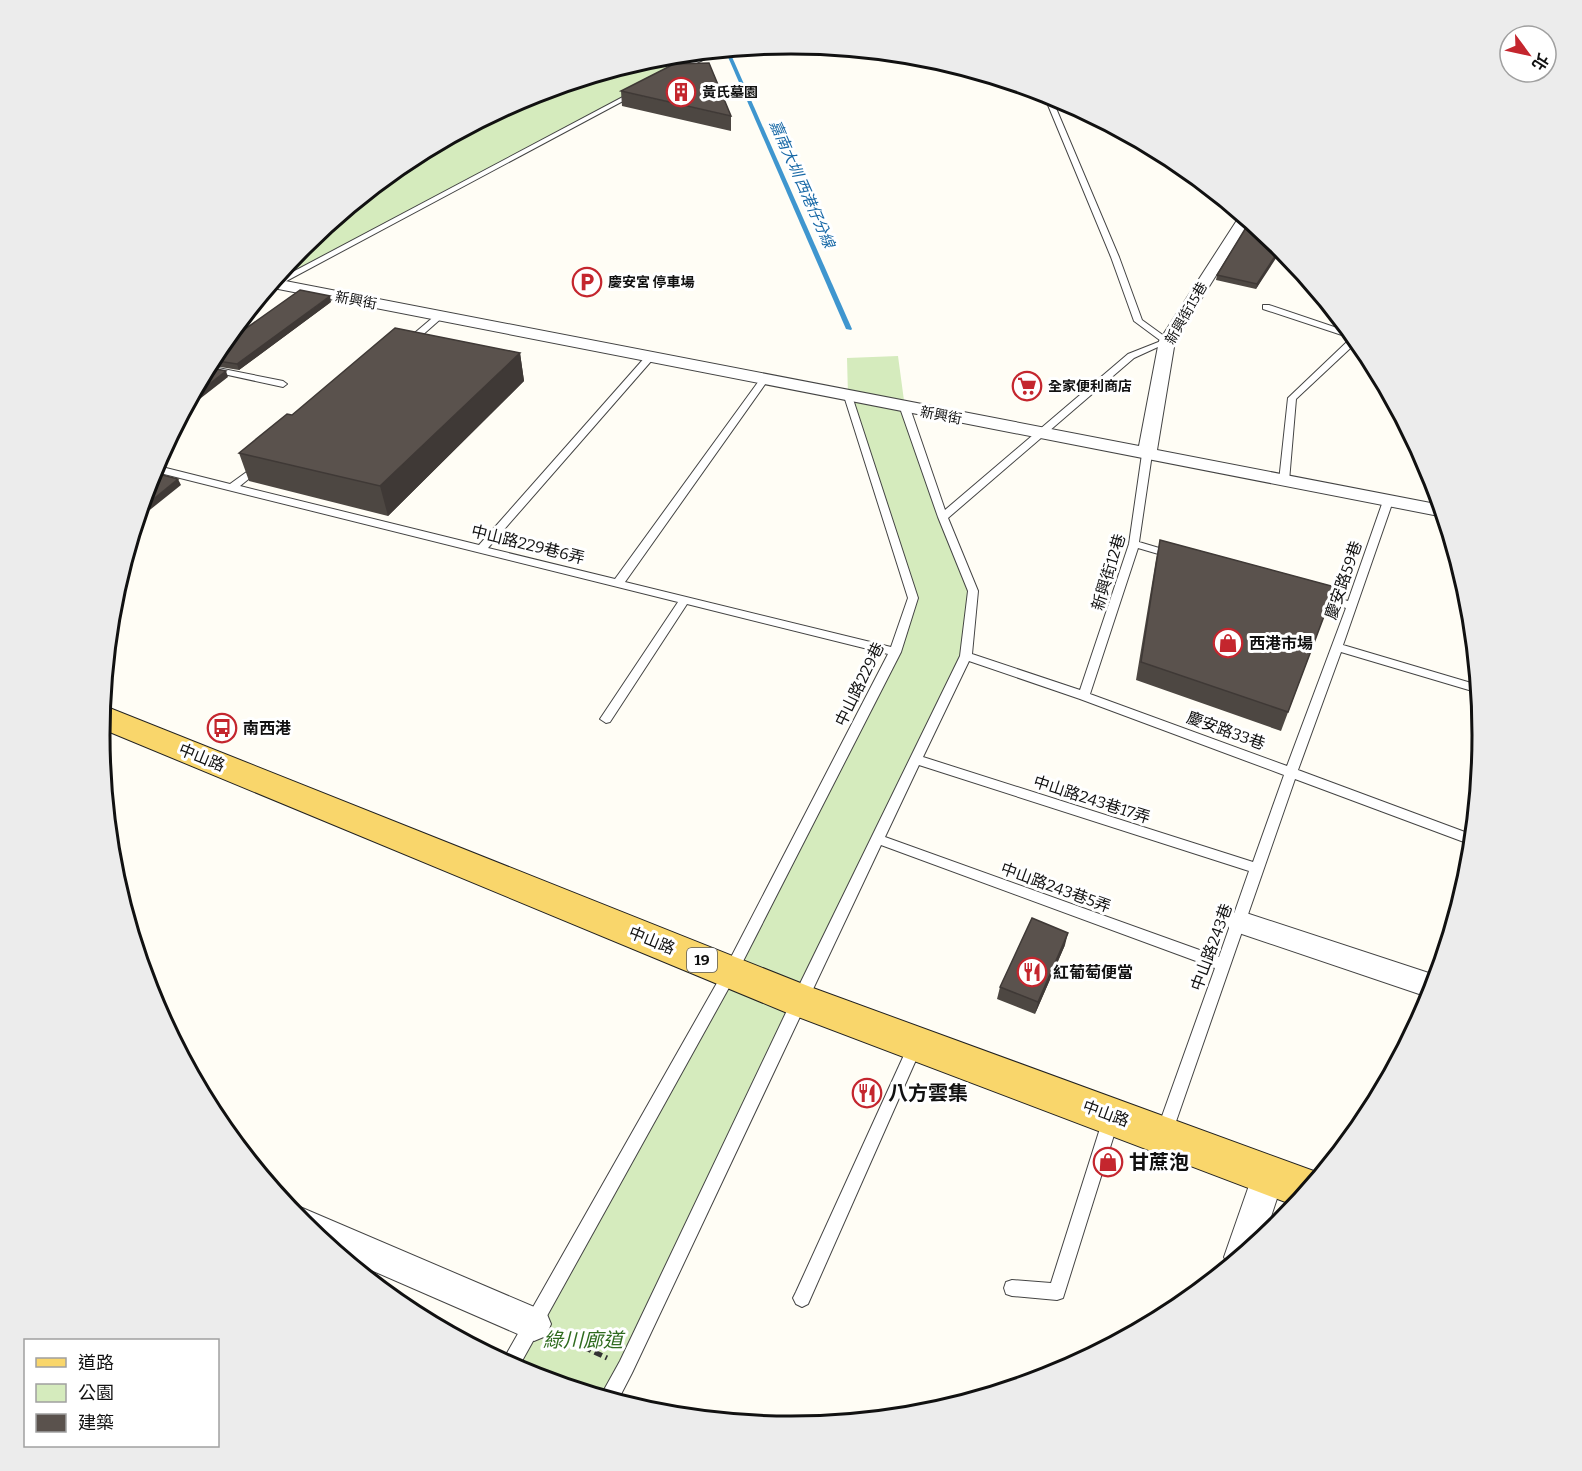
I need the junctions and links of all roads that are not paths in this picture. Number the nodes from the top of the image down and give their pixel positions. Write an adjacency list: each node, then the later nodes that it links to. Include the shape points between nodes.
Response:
1 (689, 62): 2 (lane)
2 (665, 77)
3 (644, 88): 6 (lane)
4 (1051, 106): 11 (lane, via 1138,321)
5 (1241, 224): 11 (street, 新興街15巷)
6 (289, 276)
7 (279, 286): 9 (street, 新興街)
8 (1266, 307): 10 (lane)
9 (440, 316): 13 (lane); 14 (street, 新興街)
10 (1341, 333)
11 (1167, 341): 20 (lane, via 1131,356); 21 (street, 新興街15巷)
12 (1349, 344): 24 (lane, via 1292,398)
13 (395, 353)
14 (650, 357): 16 (street, 新興街); 30 (lane)
15 (216, 370): 17 (lane)
16 (764, 380): 18 (street, 新興街); 32 (lane)
17 (283, 384)
18 (848, 396): 19 (street, 新興街); 37 (lane, 中山路229巷, via 913,598)
19 (904, 408): 20 (street, 新興街); 28 (lane)
20 (1042, 435): 21 (street, 新興街); 28 (lane)
21 (1147, 454): 24 (street, 新興街); 29 (lane, 新興街12巷)
22 (269, 457): 25 (lane)
23 (163, 470): 25 (lane, 中山路229巷6弄)
24 (1284, 481): 26 (street, 新興街)
25 (233, 487): 30 (lane, 中山路229巷6弄)
26 (1388, 501): 27 (street, 新興街); 35 (lane, 慶安路59巷)
27 (1434, 509)
28 (943, 518): 38 (lane, via 973,591)
29 (1134, 544): 31 (lane); 40 (lane, 新興街12巷)
30 (481, 549): 32 (lane, 中山路229巷6弄)
31 (1180, 558)
32 (618, 583): 34 (lane, 中山路229巷6弄)
33 (1306, 593): 35 (lane)
34 (685, 599): 37 (lane, 中山路229巷6弄); 41 (lane)
35 (1352, 606): 36 (lane, 慶安路59巷)
36 (1337, 647): 39 (lane); 44 (lane, 慶安路59巷)
37 (895, 652): 50 (lane, 中山路229巷)
38 (966, 656): 40 (lane, 慶安路33巷); 43 (lane)
39 (1471, 687)
40 (1083, 696): 44 (lane, 慶安路33巷)
41 (606, 719)
42 (110, 720): 50 (main road, 中山路 / 19)
43 (917, 760): 46 (lane); 47 (lane, 中山路243巷17弄)
44 (1291, 772): 45 (lane, 慶安路33巷); 47 (lane, 中山路243巷)
45 (1465, 837)
46 (877, 839): 49 (lane, 中山路243巷5弄); 52 (lane)
47 (1258, 869): 48 (lane, 中山路243巷)
48 (1240, 922): 49 (lane, 中山路243巷); 51 (street)
49 (1224, 965): 55 (lane, 中山路243巷)
50 (731, 971): 52 (main road, 中山路 / 19); 62 (lane, 中山路229巷)
51 (1425, 984)
52 (799, 1000): 53 (main road, 中山路 / 19); 64 (lane)
53 (917, 1043): 54 (main road, 中山路 / 19); 61 (lane)
54 (1113, 1115): 55 (main road, 中山路 / 19); 60 (lane, via 1057,1292)
55 (1164, 1134): 56 (main road, 中山路 / 19)
56 (1269, 1174): 57 (main road, 中山路 / 19); 59 (street)
57 (1301, 1187)
58 (328, 1235): 62 (street)
59 (1245, 1244)
60 (1012, 1288)
61 (802, 1298)
62 (534, 1324): 63 (lane, 中山路229巷)
63 (514, 1358)
64 (612, 1393)

